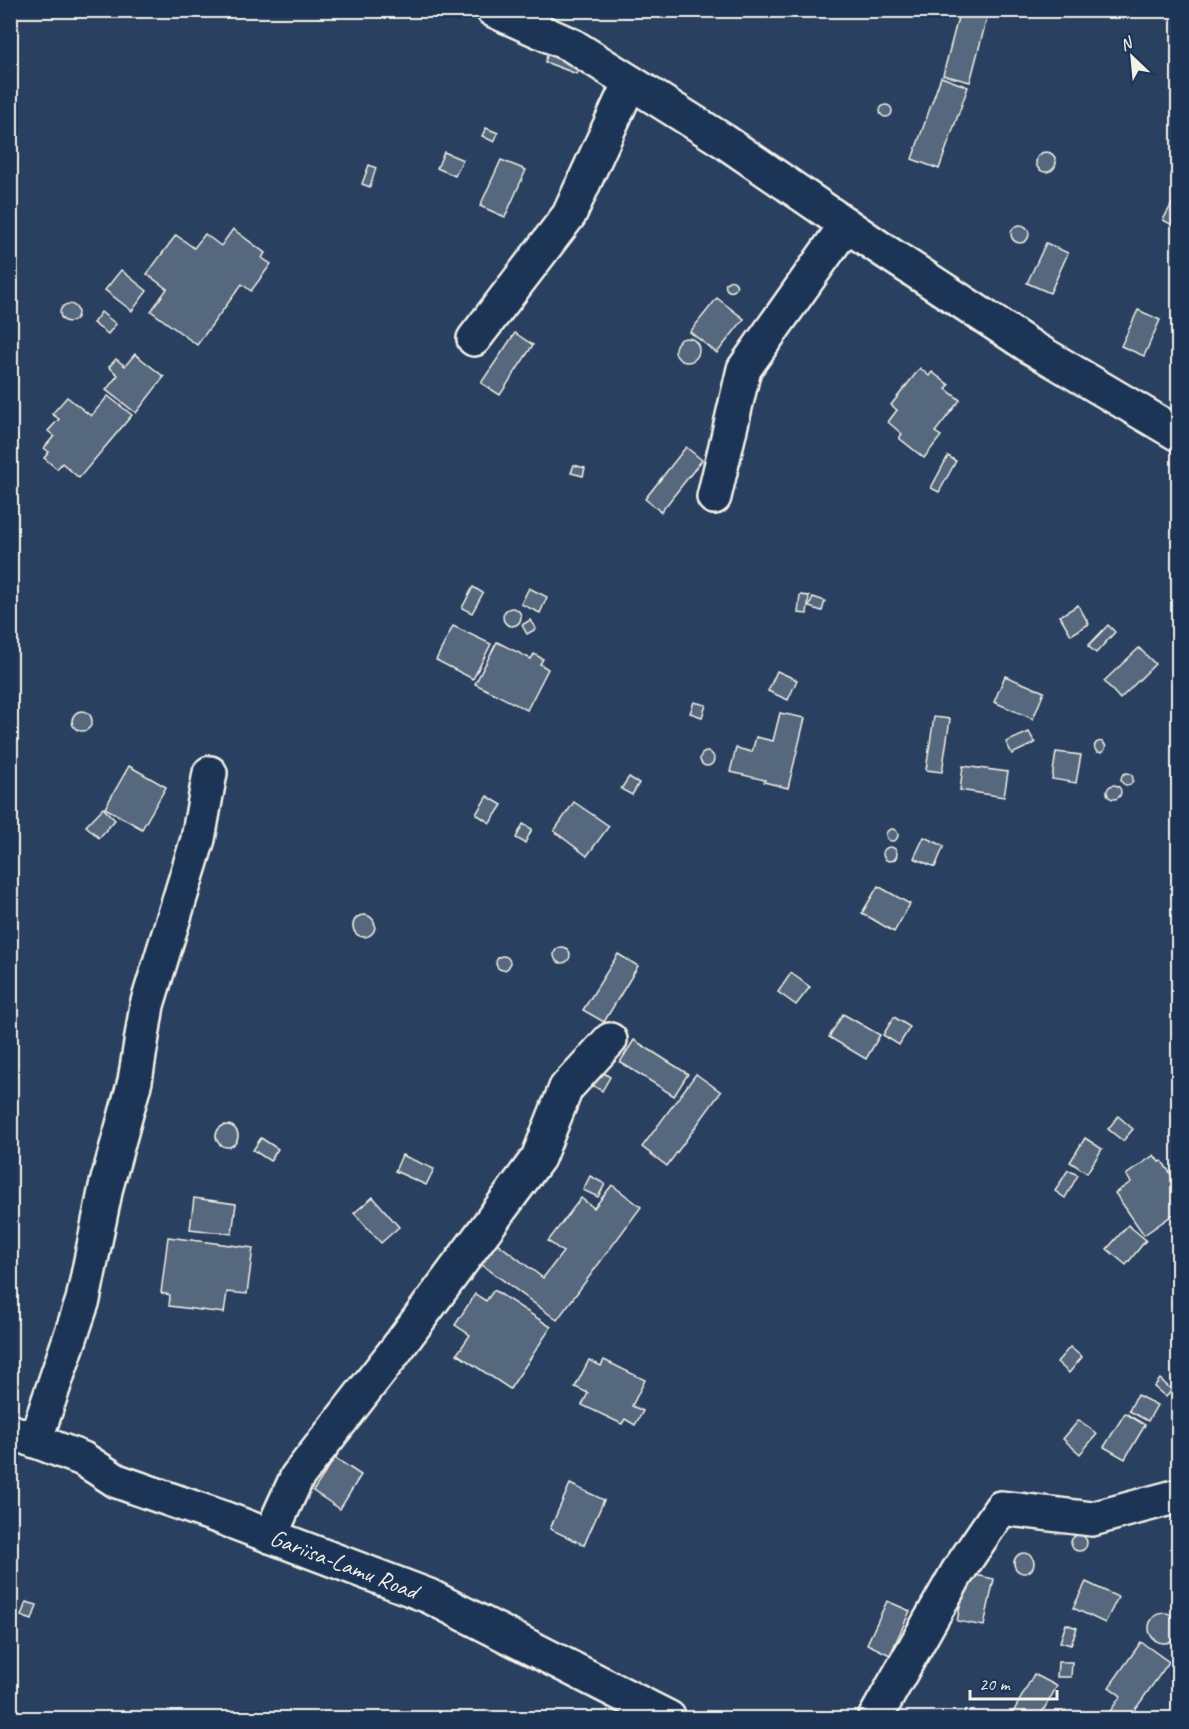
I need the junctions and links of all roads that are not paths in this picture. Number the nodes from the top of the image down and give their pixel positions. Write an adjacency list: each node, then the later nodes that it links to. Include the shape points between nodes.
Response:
1 (493, 10): 2 (street, via 573,46)
2 (630, 82): 3 (street); 4 (street, via 569,215)
3 (846, 225): 5 (street, via 1031,347); 6 (street, via 744,369)
4 (474, 339)
5 (1179, 434)
6 (714, 497)
7 (210, 773): 9 (street, via 198,839 147,1005 135,1081 106,1187 83,1300)
8 (610, 1040): 11 (street, via 566,1088 538,1158 297,1477)
9 (23, 1436): 11 (street, Gariisa-Lamu Road, via 82,1459 117,1481)
10 (1179, 1496): 13 (street, via 1092,1519 1001,1508 957,1573)
11 (270, 1536): 12 (street, Gariisa-Lamu Road, via 429,1596)
12 (669, 1719)
13 (875, 1719)

